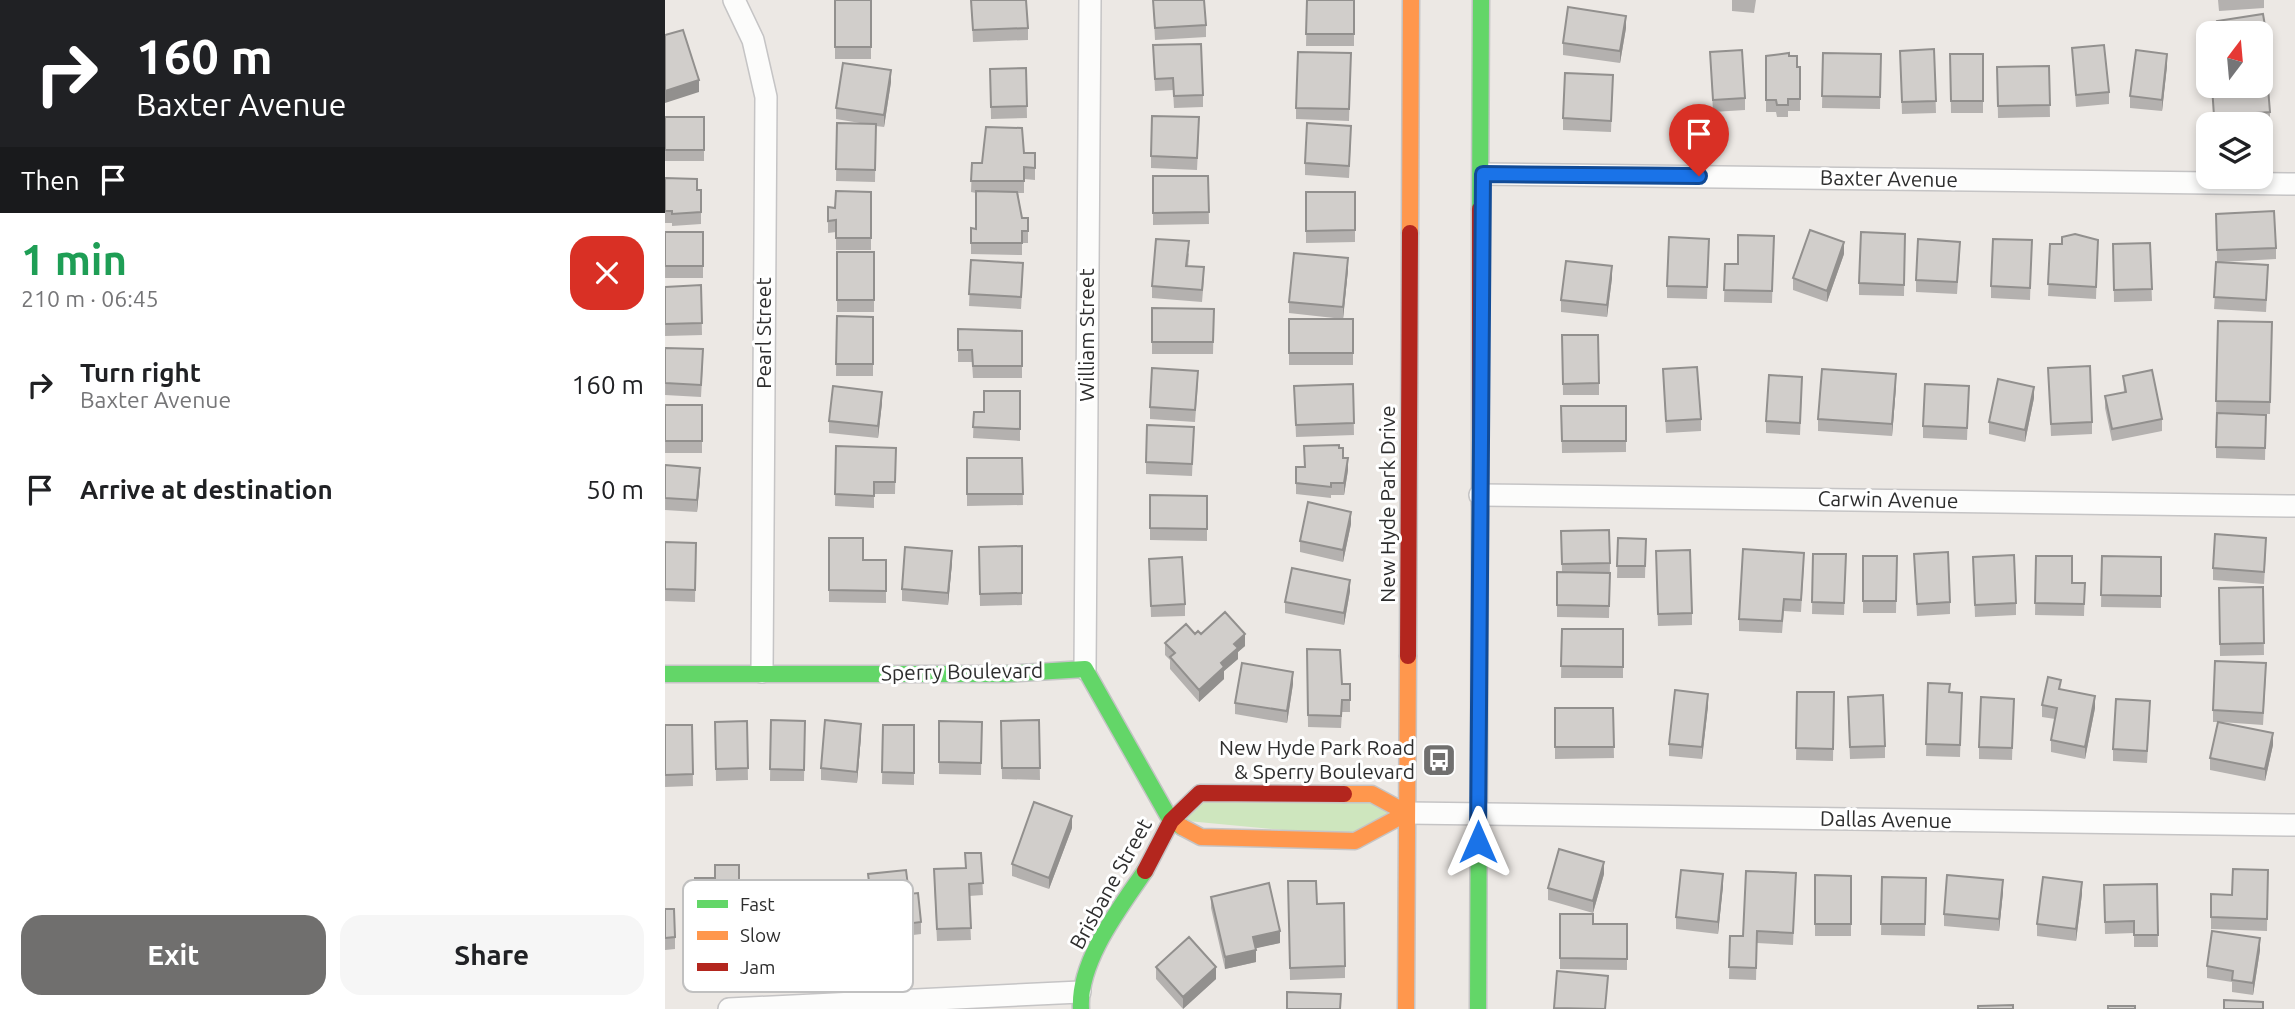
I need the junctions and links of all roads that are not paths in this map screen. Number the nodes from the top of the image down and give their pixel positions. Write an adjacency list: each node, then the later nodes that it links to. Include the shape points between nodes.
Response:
1 (734, 0): 10 (street, Pearl Street, via 753,40 766,97)
2 (1090, 0): 9 (street, William Street)
3 (1411, 0): 12 (street, New Hyde Park Drive)
4 (1482, 0): 5 (street)
5 (1483, 174): 6 (street, Baxter Avenue); 7 (street)
6 (2295, 184)
7 (1480, 495): 8 (street, Carwin Avenue); 13 (street)
8 (2295, 506)
9 (1085, 669): 10 (street, Sperry Boulevard, via 1005,674); 14 (street)
10 (762, 672): 11 (street, Sperry Boulevard)
11 (665, 674)
12 (1407, 813): 13 (street); 14 (street, via 1355,841 1201,837); 14 (street, via 1371,794 1200,793); 19 (street, New Hyde Park Drive)
13 (1478, 814): 15 (street, Dallas Avenue); 20 (street)
14 (1171, 821): 16 (street, Brisbane Street, via 1149,865 1105,930)
15 (2295, 825)
16 (1081, 1001): 17 (street)
17 (759, 1008): 18 (street)
18 (729, 1009)
19 (1406, 1009)
20 (1478, 1009)

